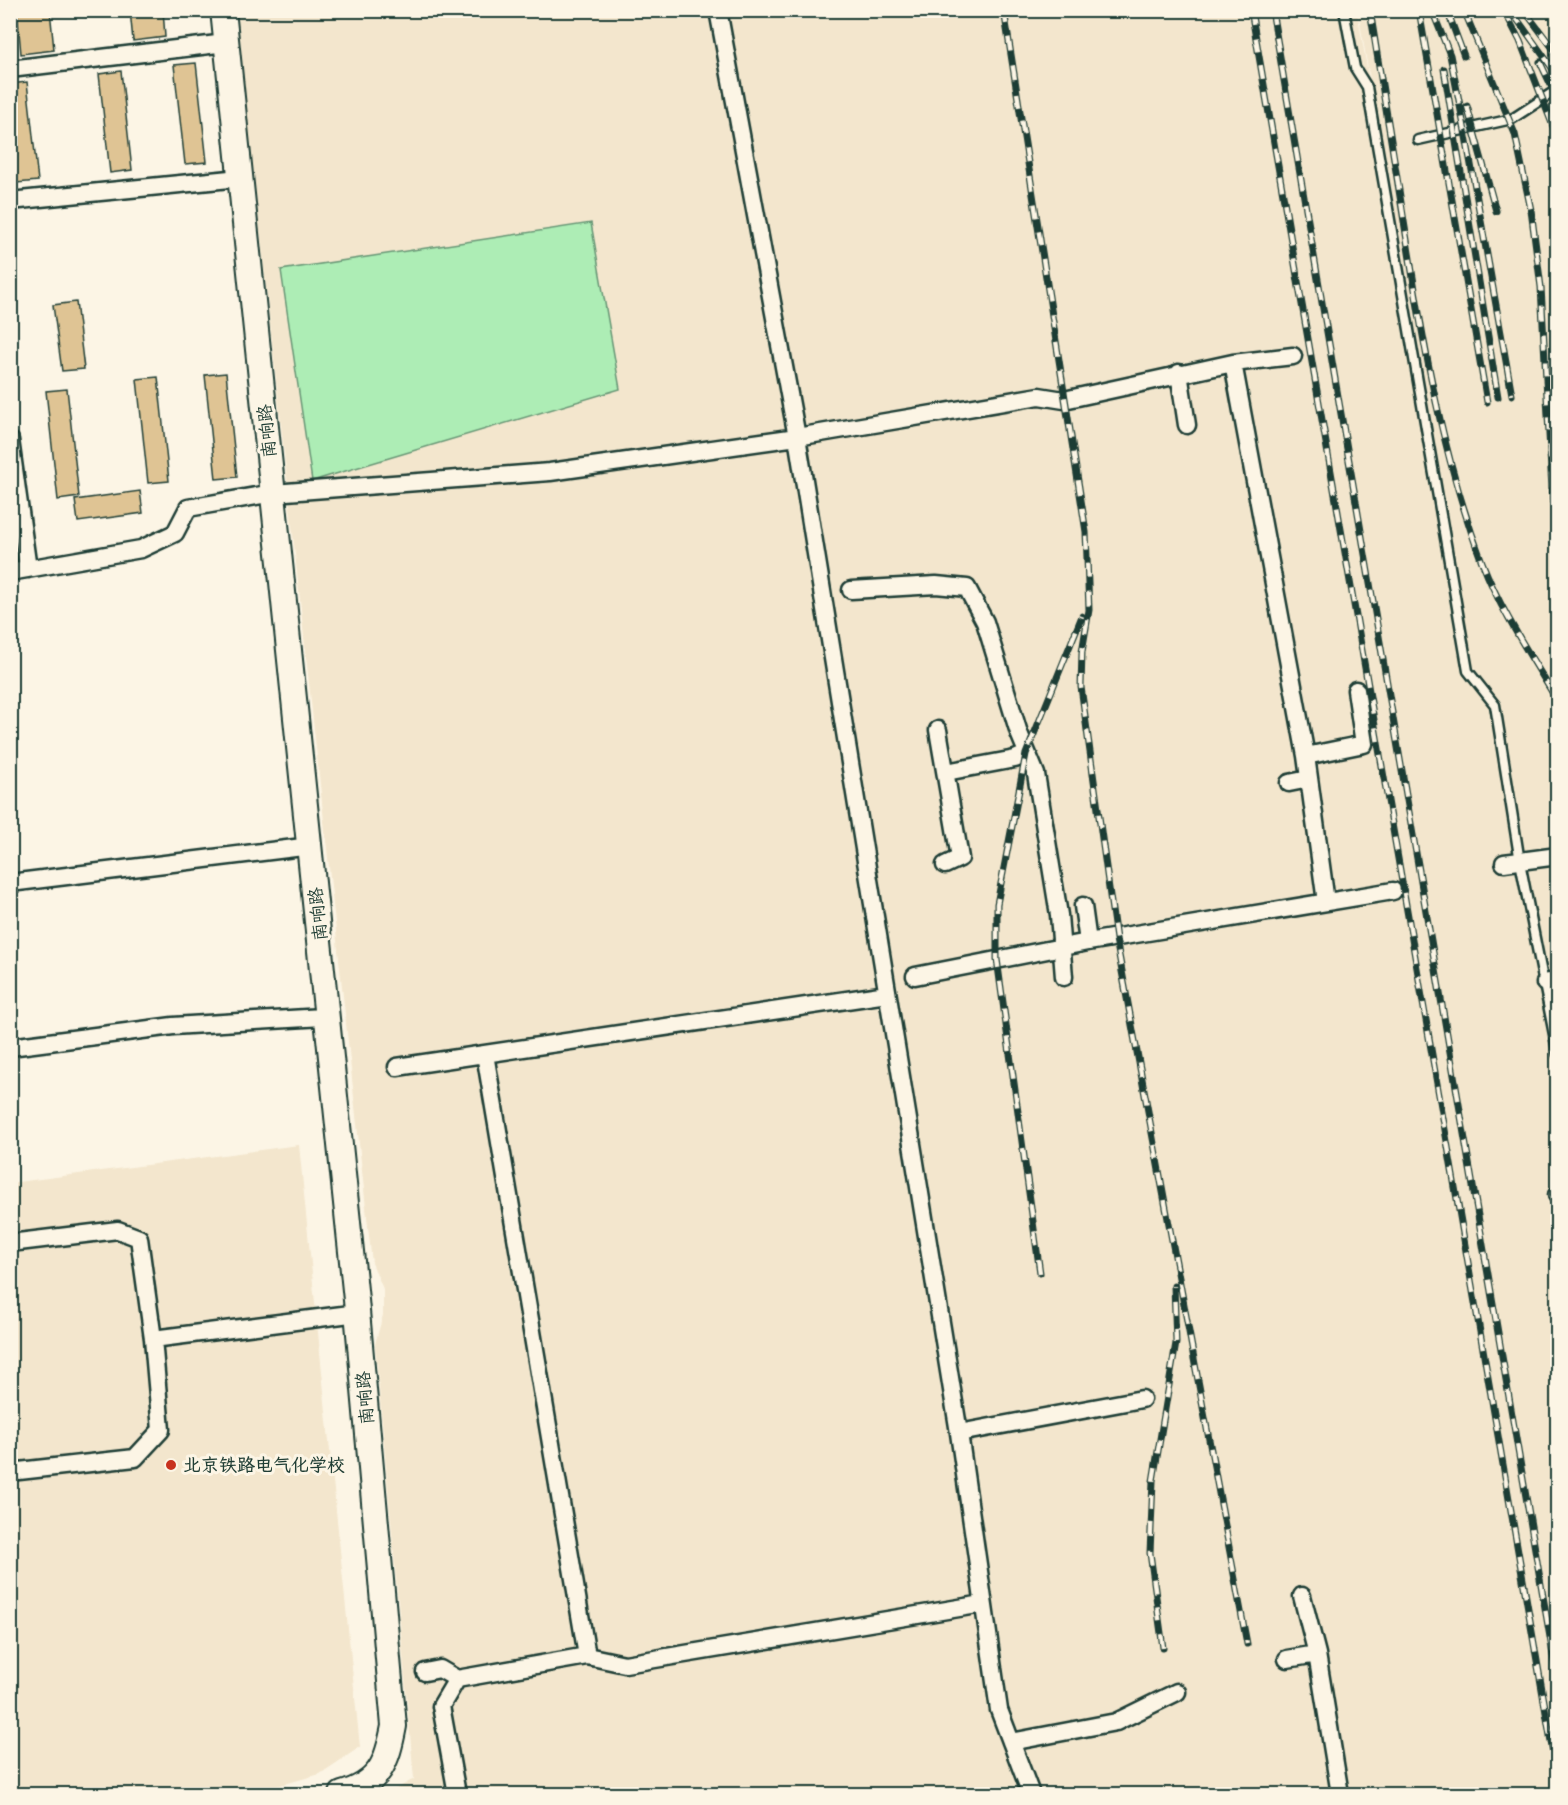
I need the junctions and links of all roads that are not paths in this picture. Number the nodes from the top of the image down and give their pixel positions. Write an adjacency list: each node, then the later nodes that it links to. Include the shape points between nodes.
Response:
1 (223, 10): 4 (street, 南响路)
2 (718, 10): 14 (street)
3 (1344, 10): 29 (lane, via 1355,68 1367,87 1468,671 1495,705)
4 (226, 43): 5 (street); 8 (street, 南响路)
5 (10, 69)
6 (1557, 89): 7 (lane, via 1512,119)
7 (1418, 140)
8 (240, 178): 9 (street); 16 (street, 南响路)
9 (10, 201)
10 (1293, 356): 11 (street)
11 (1233, 363): 12 (street); 23 (street)
12 (1179, 374): 13 (street); 14 (street, via 1064,400 1039,396)
13 (1187, 425)
14 (797, 437): 16 (street, via 550,472); 40 (street)
15 (10, 440): 17 (street)
16 (273, 493): 17 (street, via 188,508 175,533 141,549); 27 (street, 南响路)
17 (28, 569): 18 (street)
18 (10, 572)
19 (851, 590): 22 (street, via 936,585 968,588 985,622)
20 (1356, 690): 23 (street, via 1364,744)
21 (938, 730): 24 (street)
22 (1026, 754): 24 (street); 36 (street, via 1036,774)
23 (1306, 756): 25 (street)
24 (946, 772): 30 (street, via 960,858)
25 (1309, 779): 26 (street); 33 (street)
26 (1289, 783)
27 (311, 846): 31 (street); 47 (street, 南响路)
28 (1557, 856): 29 (street)
29 (1512, 862): 39 (lane)
30 (945, 865)
31 (10, 884)
32 (1393, 891): 33 (street)
33 (1326, 902): 35 (street)
34 (1083, 906): 35 (street)
35 (1088, 942): 36 (street)
36 (1064, 949): 37 (street, via 997,958); 38 (street)
37 (915, 976)
38 (1064, 977)
39 (1551, 982): 44 (lane)
40 (887, 994): 43 (street); 50 (street)
41 (323, 1017): 42 (street, via 173,1026)
42 (10, 1047)
43 (485, 1054): 45 (street); 55 (street)
44 (1557, 1054)
45 (397, 1066)
46 (10, 1243): 48 (street, via 118,1230 139,1238)
47 (358, 1313): 48 (street); 61 (street, 南响路, via 394,1726 380,1772 359,1789)
48 (153, 1339): 51 (street, via 161,1430 135,1458)
49 (1142, 1399): 50 (street)
50 (959, 1433): 53 (street)
51 (10, 1472)
52 (1302, 1596): 54 (street)
53 (982, 1604): 55 (street, via 625,1664); 60 (street, via 999,1710)
54 (1317, 1654): 56 (street); 64 (street)
55 (586, 1656): 58 (street)
56 (1287, 1659)
57 (425, 1672): 58 (street, via 440,1669)
58 (457, 1679): 62 (street, via 441,1706)
59 (1177, 1692): 60 (street, via 1116,1722)
60 (1011, 1742): 63 (street)
61 (342, 1794)
62 (457, 1794)
63 (1031, 1794)
64 (1340, 1794)

